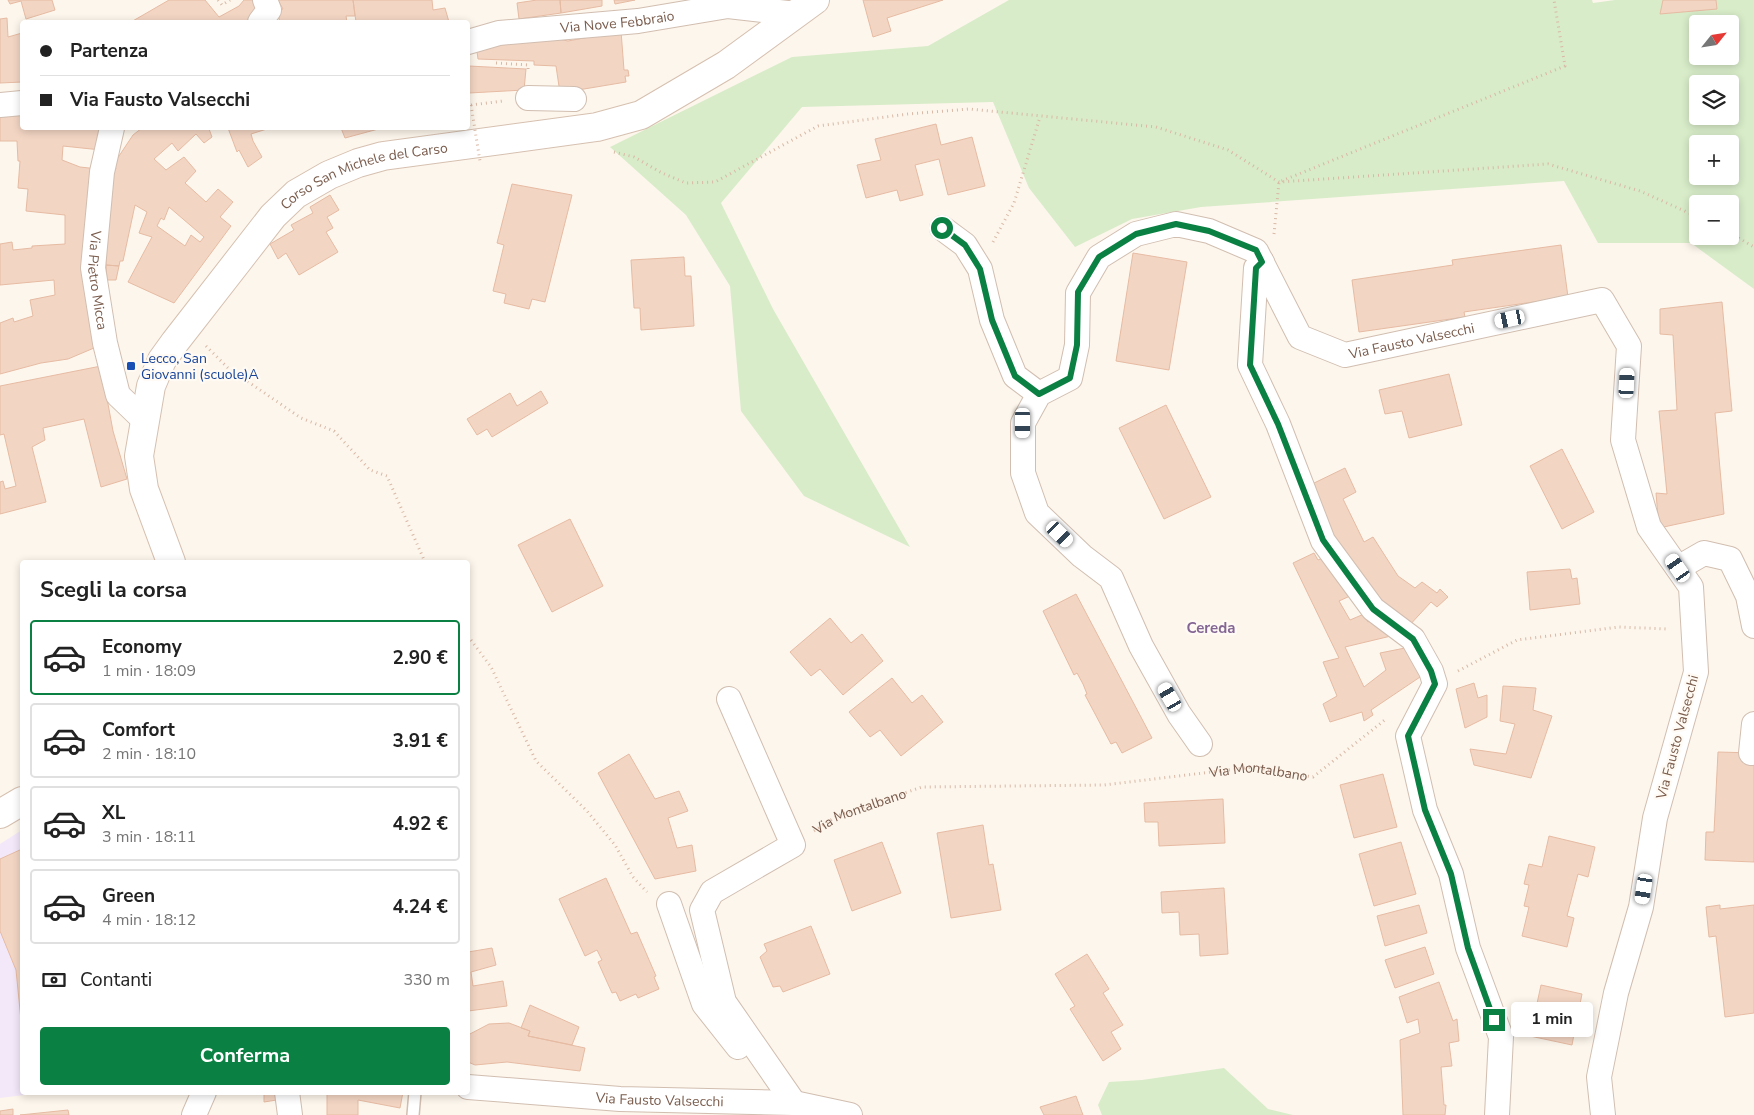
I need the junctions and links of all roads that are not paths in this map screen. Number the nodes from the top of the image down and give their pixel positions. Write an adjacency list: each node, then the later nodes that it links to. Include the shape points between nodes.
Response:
1 (265, 0): 3 (street, via 269,10)
2 (805, 7): 4 (street, Via Nove Febbraio, via 728,6 638,21 499,33); 13 (main road, Corso San Michele del Carso, via 710,76 662,105 634,117 597,127 383,156 329,175 296,194 273,216 175,342 156,372)
3 (262, 20)
4 (470, 41)
5 (528, 98): 6 (street)
6 (574, 99)
7 (20, 103): 8 (street)
8 (0, 105)
9 (112, 130): 13 (street, Via Pietro Micca, via 102,172 93,268 104,343 118,395)
10 (942, 228): 12 (street, via 965,245 980,269 992,320 1015,376)
11 (1266, 269): 12 (street, Via Fausto Valsecchi, via 1256,250 1209,231 1176,224 1136,234 1099,257 1078,292 1077,345 1070,378); 15 (street, Via Fausto Valsecchi, via 1300,337 1345,355 1602,300 1629,346 1624,440 1649,527); 33 (street, via 1256,268 1250,365 1278,424 1323,540 1373,609 1413,639 1435,684 1408,736 1425,810 1451,874 1468,948 1501,1037)
12 (1039, 394): 19 (street, via 1023,423 1023,473 1037,513 1082,556 1112,578 1140,646)
13 (144, 420): 14 (main road, Corso San Michele del Carso, via 139,456 144,489)
14 (170, 560)
15 (1678, 568): 16 (street, via 1704,553 1730,559 1748,596); 34 (street, Via Fausto Valsecchi, via 1691,587 1696,672 1655,818 1641,907 1616,994 1599,1077)
16 (1754, 626)
17 (729, 699): 28 (street, via 793,845 712,892 702,910 724,1002)
18 (1754, 724): 20 (street)
19 (1200, 744)
20 (1751, 753)
21 (20, 802): 22 (main road)
22 (0, 814)
23 (669, 904): 28 (street, via 704,1004 734,1043)
24 (470, 1087): 28 (street, Via Fausto Valsecchi, via 620,1099)
25 (203, 1095): 29 (street)
26 (287, 1095): 30 (street)
27 (414, 1095): 31 (lane)
28 (794, 1103): 32 (street, Via Fausto Valsecchi)
29 (194, 1115)
30 (290, 1115)
31 (413, 1115)
32 (850, 1115)
33 (1497, 1115)
34 (1603, 1115)

